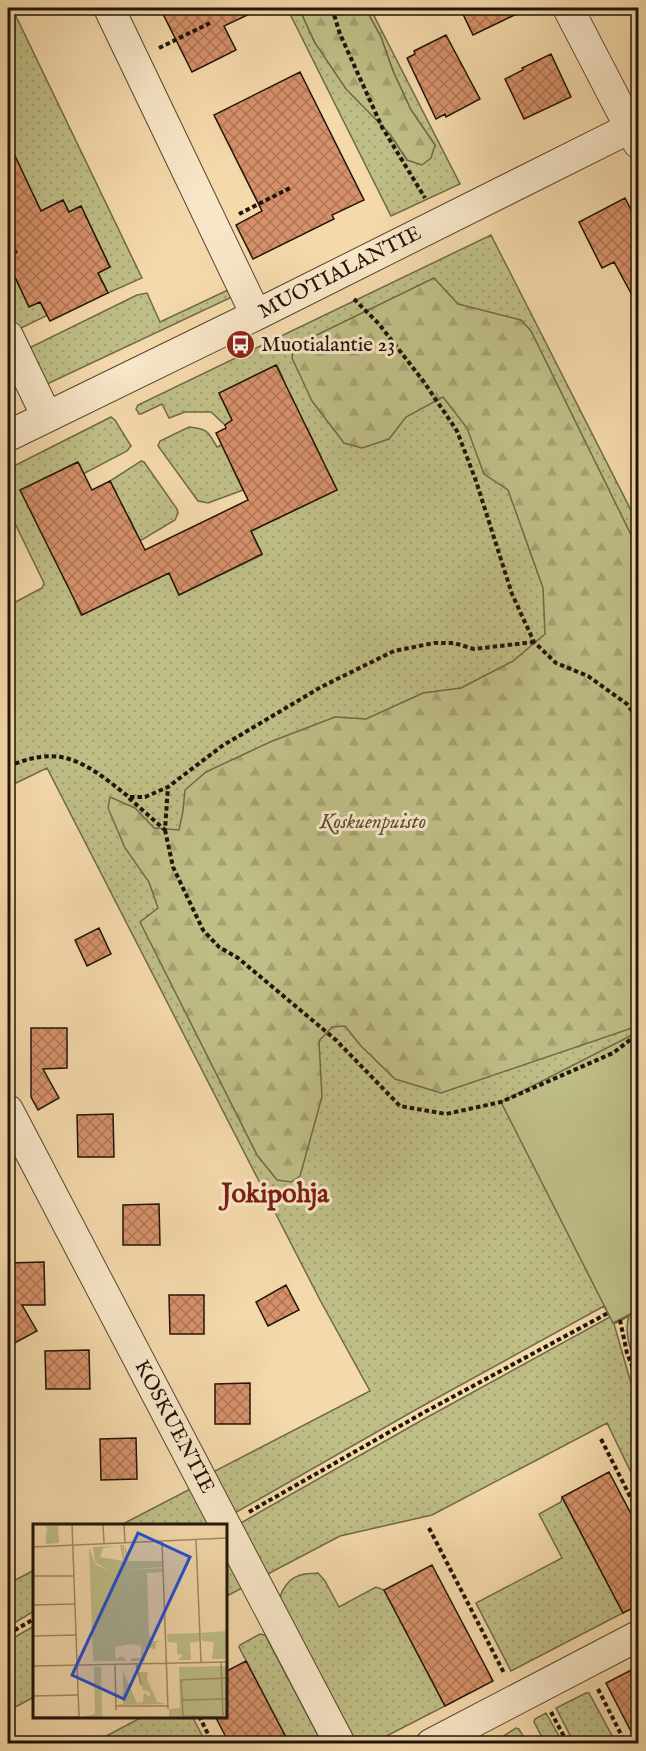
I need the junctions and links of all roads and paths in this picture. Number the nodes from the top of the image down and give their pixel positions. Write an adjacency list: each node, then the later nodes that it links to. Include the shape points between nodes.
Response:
1 (109, 8): 5 (street)
2 (332, 8): 8 (path, via 382,127)
3 (568, 8): 6 (street)
4 (210, 23): 5 (path)
5 (134, 60): 9 (street)
6 (636, 132): 12 (street, MUOTIALANTIE)
7 (292, 187): 9 (path)
8 (430, 207)
9 (214, 226): 13 (street)
10 (16, 251): 11 (path)
11 (8, 255)
12 (337, 274): 13 (street, MUOTIALANTIE); 17 (path, via 347,292 379,324 424,382 457,431 512,594)
13 (256, 315): 15 (street, MUOTIALANTIE)
14 (8, 336): 15 (street)
15 (47, 417): 16 (street, MUOTIALANTIE)
16 (8, 436)
17 (534, 642): 18 (path, via 556,663 588,676 627,704); 20 (path, via 474,649 454,643 434,644 394,651 291,704 222,746)
18 (639, 719)
19 (8, 766): 21 (path, via 41,756 66,758 94,770)
20 (168, 787): 21 (path, via 145,796); 22 (path)
21 (129, 797): 22 (path)
22 (165, 830): 23 (path, via 173,867 202,930 336,1040 400,1107 446,1114 501,1102 613,1053)
23 (639, 1034)
24 (8, 1110): 30 (street, KOSKUENTIE)
25 (608, 1313): 31 (path)
26 (620, 1320): 27 (path, via 627,1353)
27 (639, 1381)
28 (601, 1439): 29 (path)
29 (639, 1512)
30 (224, 1524)
31 (226, 1525)
32 (226, 1528): 42 (street, KOSKUENTIE)
33 (429, 1528): 38 (path)
34 (33, 1619): 35 (path)
35 (8, 1634)
36 (639, 1636): 43 (street)
37 (593, 1681): 45 (path)
38 (508, 1682)
39 (547, 1705): 44 (path)
40 (200, 1718): 41 (path)
41 (213, 1743)
42 (340, 1743)
43 (431, 1743)
44 (568, 1743)
45 (626, 1743)

